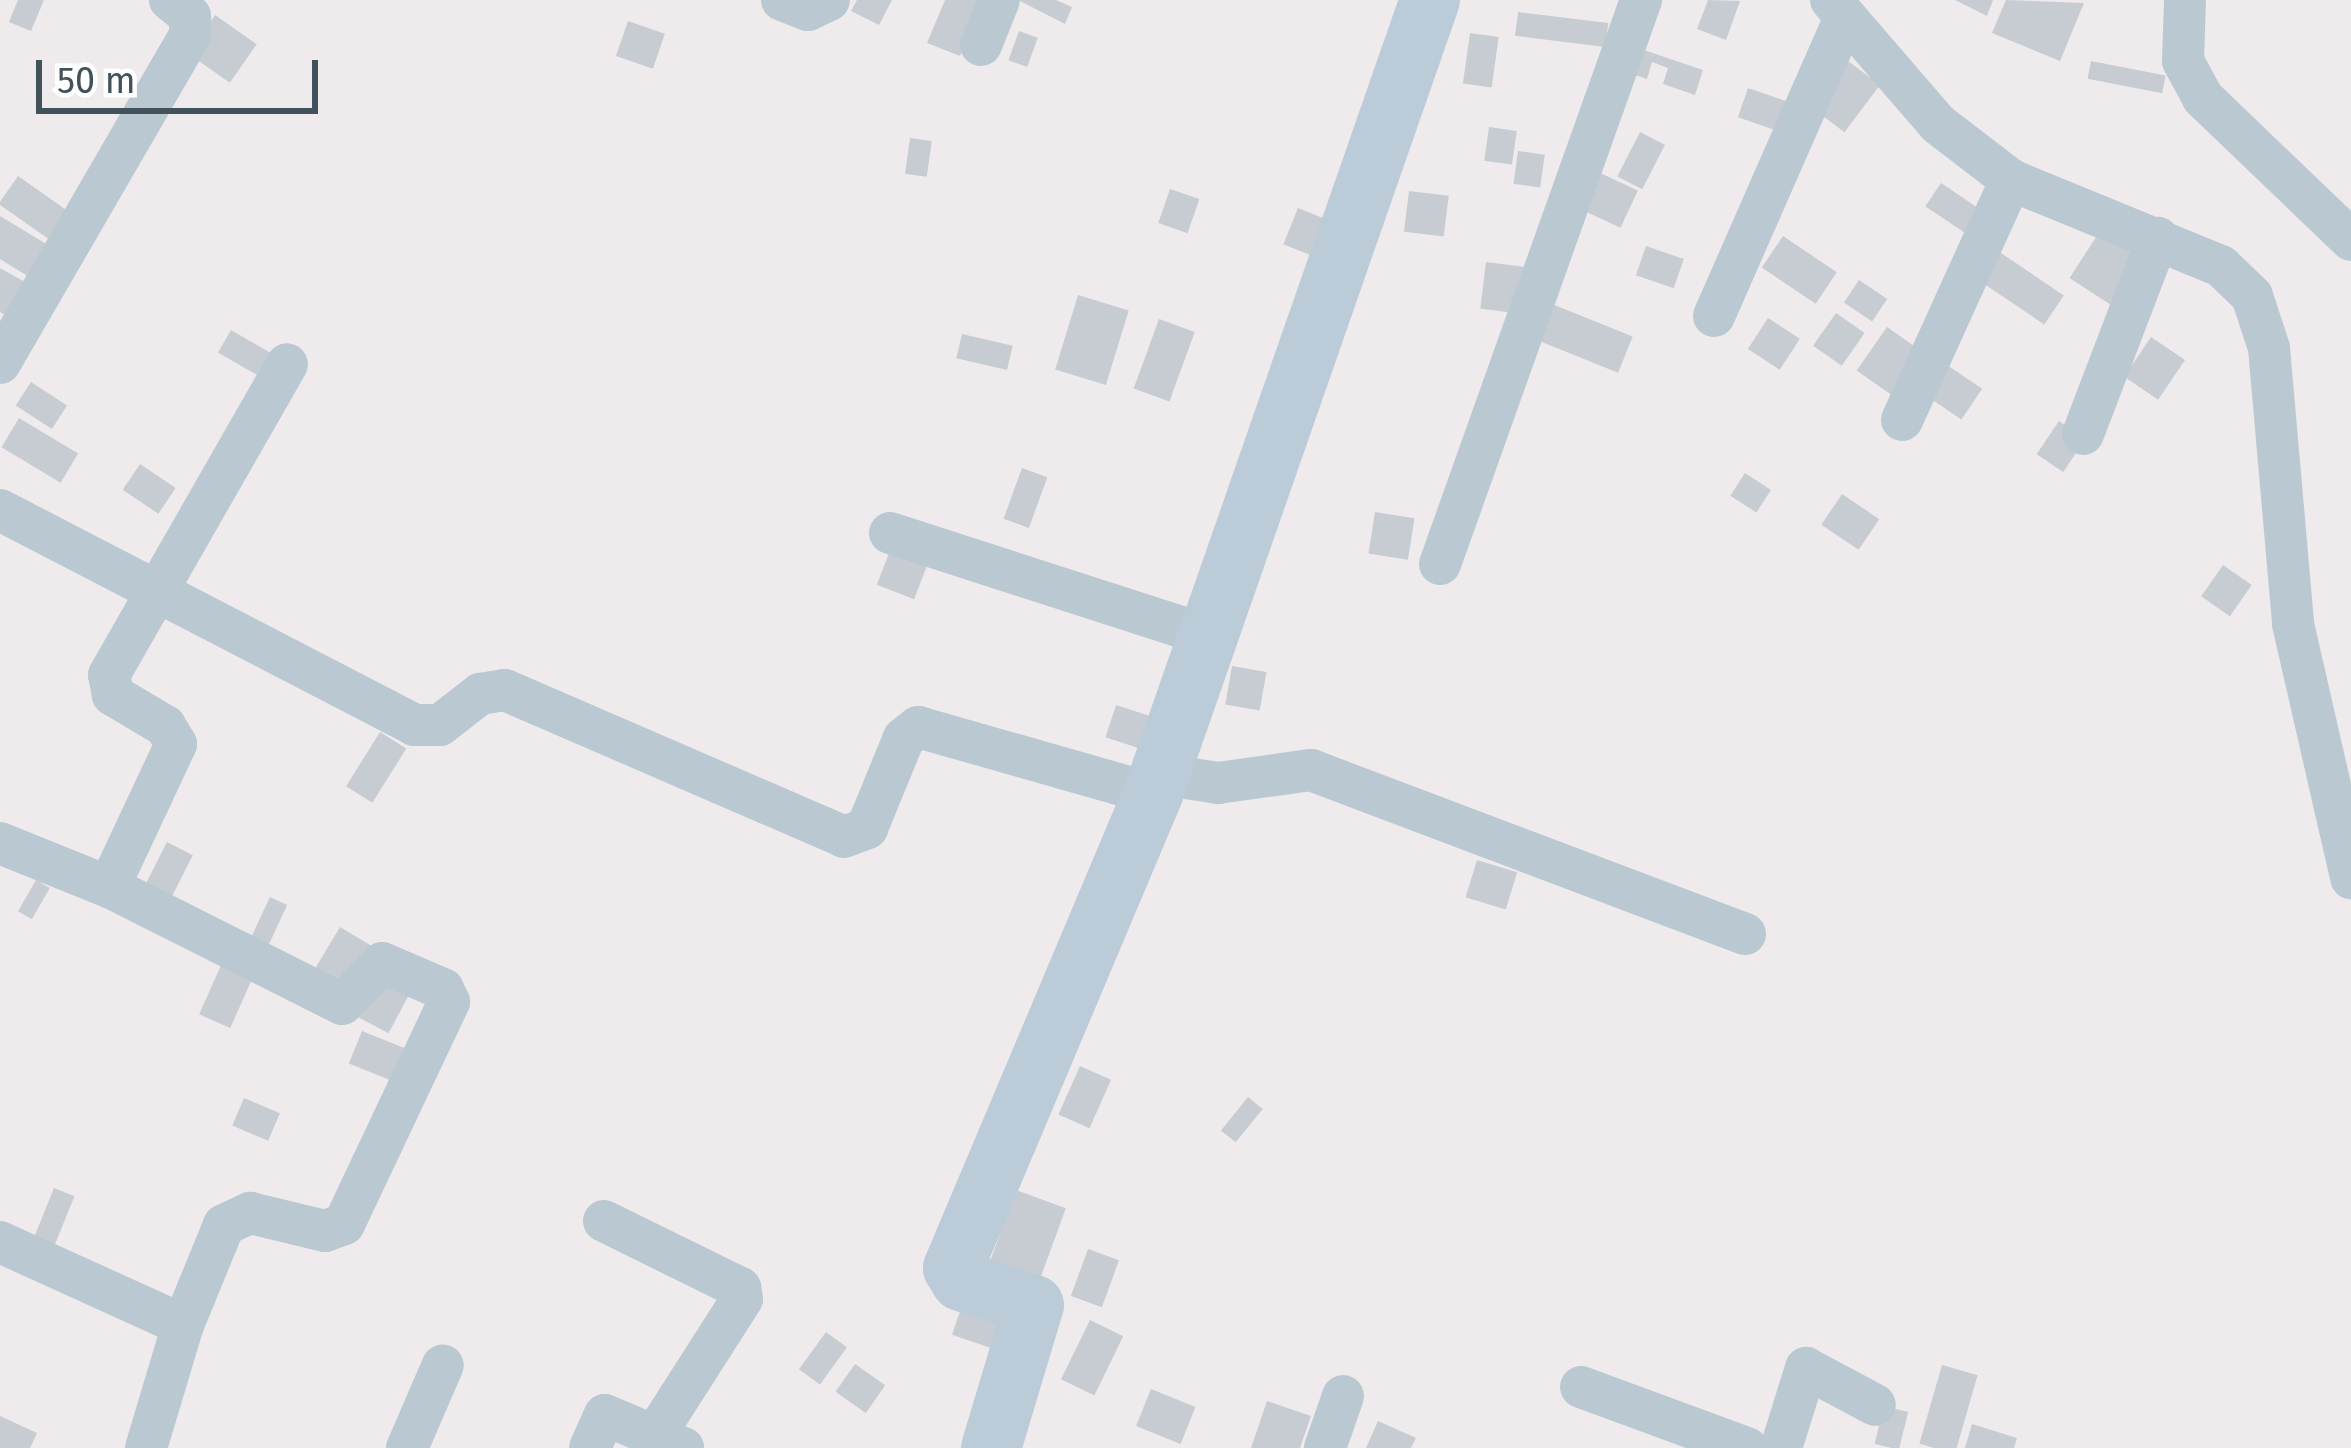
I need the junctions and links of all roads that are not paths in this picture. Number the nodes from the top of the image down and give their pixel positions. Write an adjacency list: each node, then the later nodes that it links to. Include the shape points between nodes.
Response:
1 (170, 0): 14 (street, via 190,16 190,35)
2 (782, 0): 3 (street, via 808,10)
3 (829, 0)
4 (999, 0): 9 (street)
5 (1430, 0): 22 (street)
6 (1641, 0): 20 (street)
7 (2185, 0): 12 (street, via 2183,61 2203,98)
8 (1838, 9): 10 (street, via 1938,124); 13 (street)
9 (981, 45)
10 (2011, 180): 11 (street, via 2074,212); 16 (street)
11 (2158, 238): 17 (street); 25 (street, via 2239,279 2264,317 2293,624)
12 (2351, 240)
13 (1714, 316)
14 (0, 363)
15 (287, 364): 21 (street)
16 (1902, 420)
17 (2083, 434)
18 (0, 510): 21 (street)
19 (890, 533): 22 (street)
20 (1440, 564)
21 (152, 592): 23 (street, via 414,725 440,725 480,694 505,690 844,837 867,828 904,738 918,727); 26 (street, via 108,685 165,726 176,744)
22 (1206, 635): 23 (street)
23 (1157, 784): 27 (street, via 1311,770); 39 (street, via 953,1268 961,1281 1034,1305)
24 (0, 843): 26 (street)
25 (2351, 878)
26 (109, 887): 30 (street, via 342,1004 382,963 448,995 344,1224 326,1231 236,1214)
27 (1744, 934)
28 (604, 1221): 35 (street, via 740,1288 742,1299)
29 (0, 1242): 30 (street)
30 (182, 1325): 36 (street)
31 (442, 1365): 37 (street)
32 (1582, 1387): 41 (street)
33 (1343, 1396): 40 (street)
34 (1875, 1406): 42 (street, via 1806,1368)
35 (669, 1442): 38 (street, via 605,1414)
36 (146, 1448)
37 (407, 1448)
38 (590, 1448)
39 (991, 1448)
40 (1325, 1448)
41 (1747, 1448)
42 (1780, 1448)

